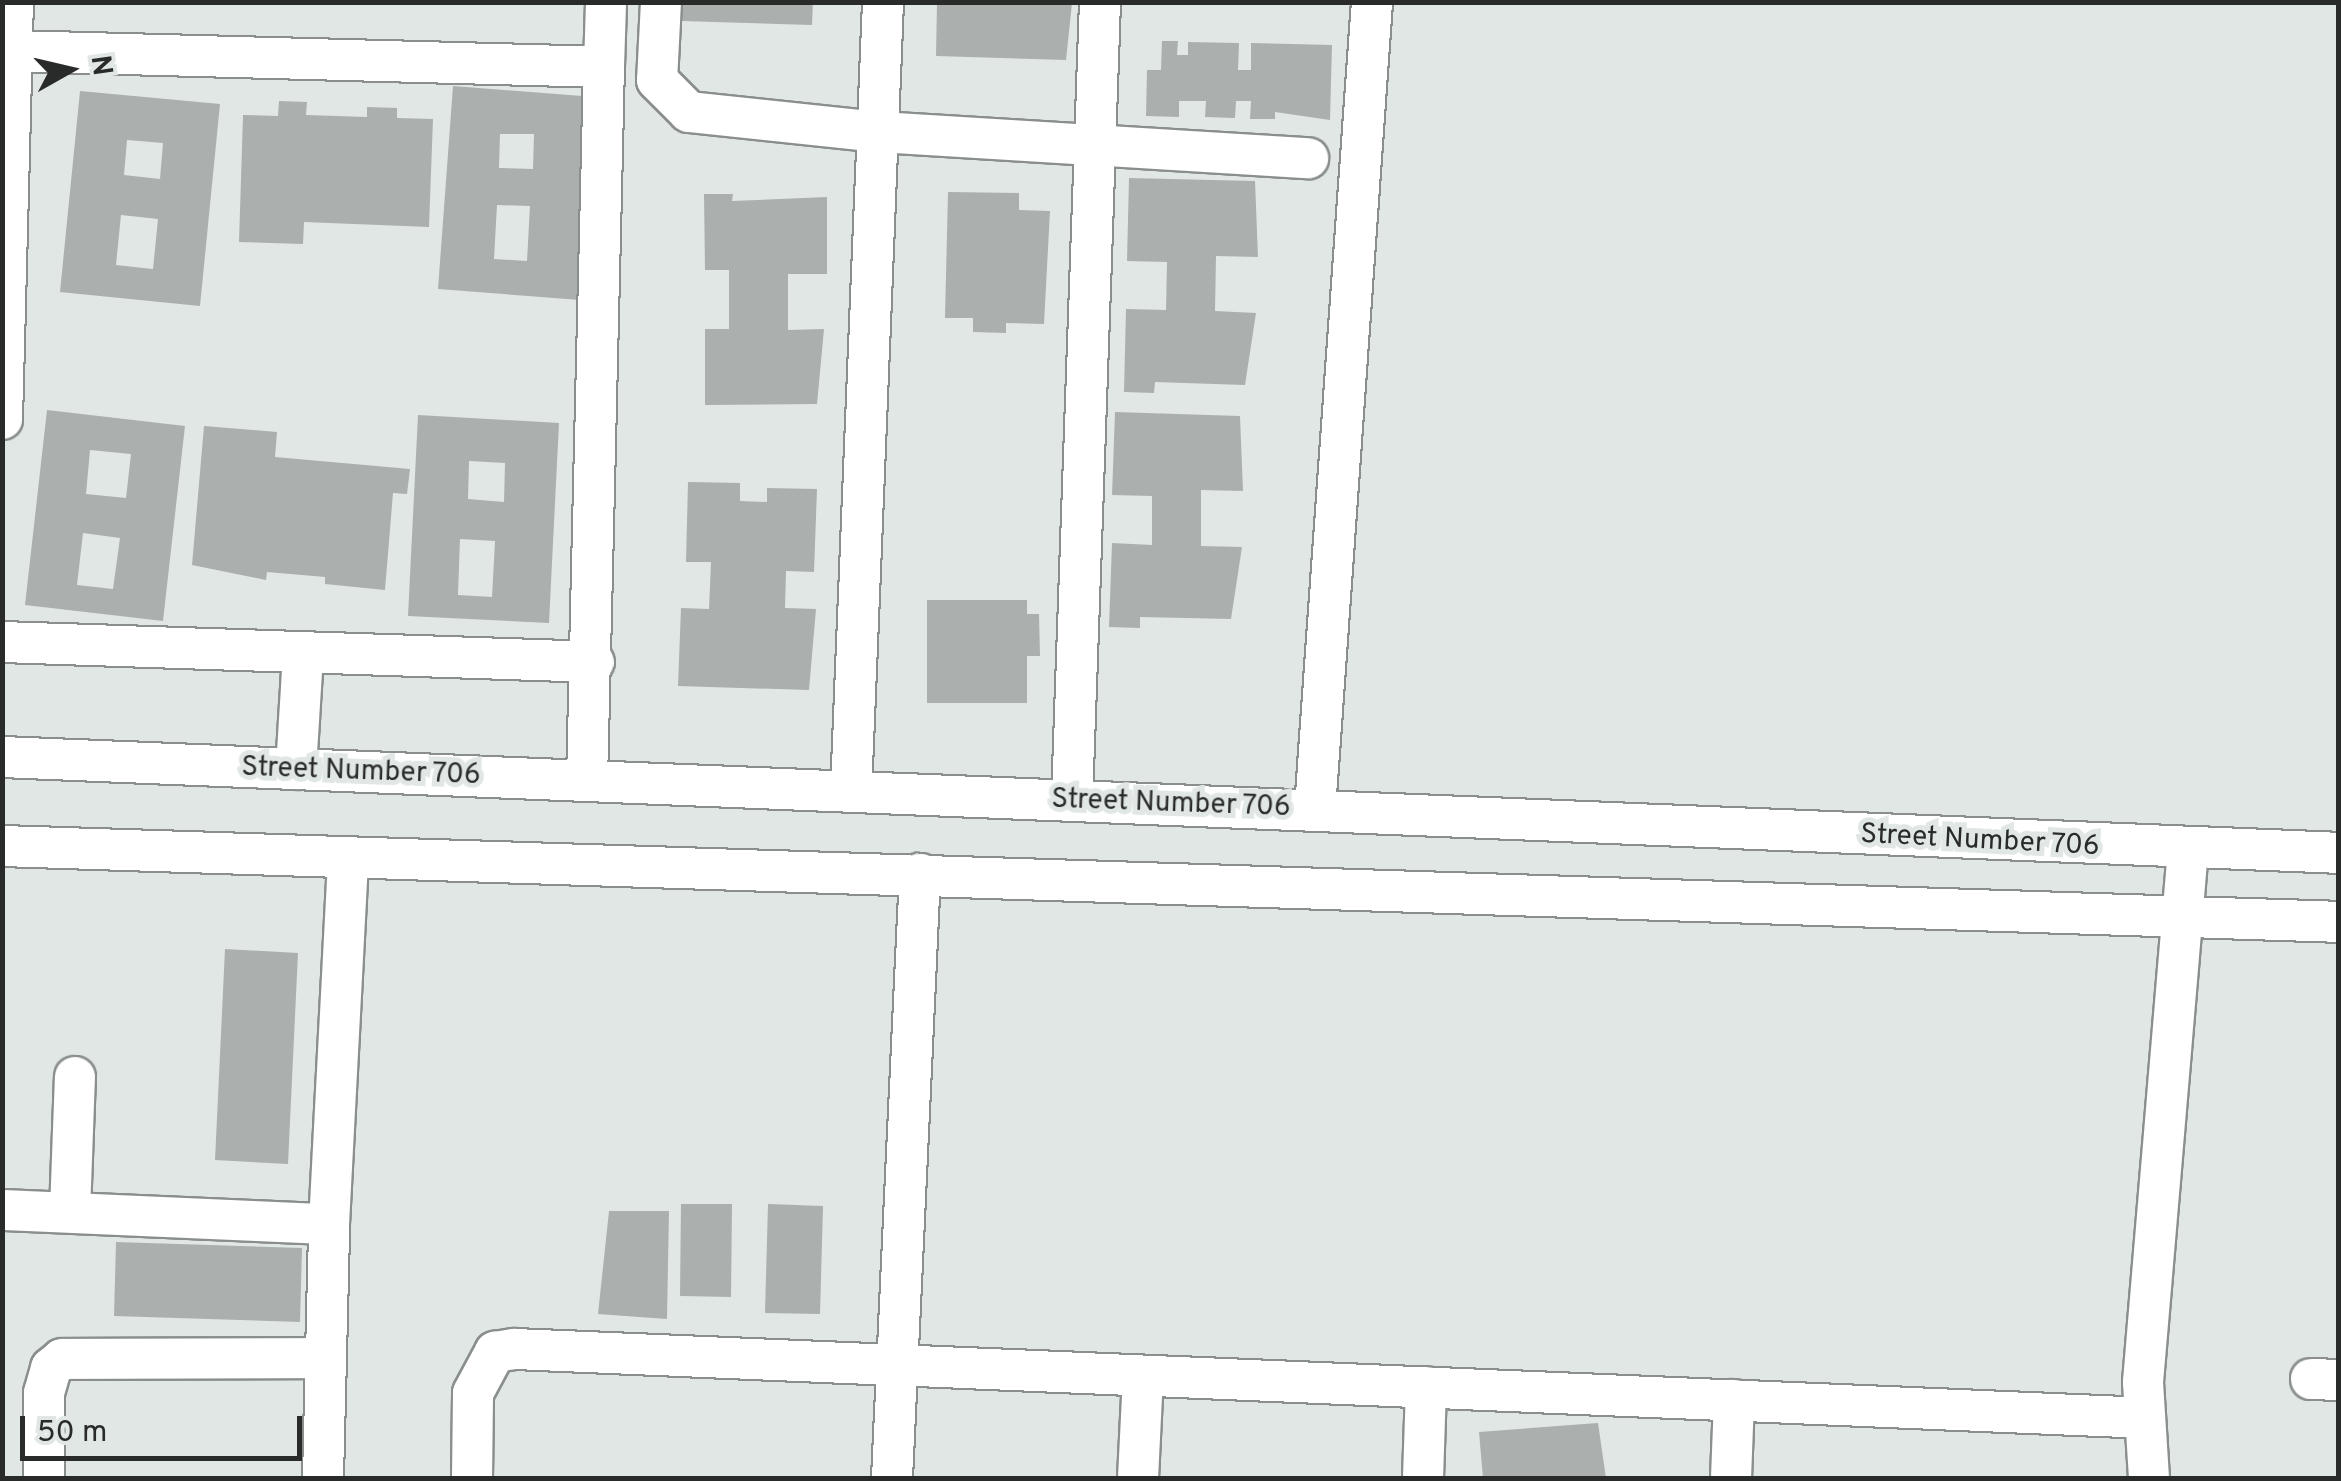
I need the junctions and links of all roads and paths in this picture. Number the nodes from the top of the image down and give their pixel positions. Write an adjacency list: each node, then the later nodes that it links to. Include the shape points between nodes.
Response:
1 (13, 2): 7 (street)
2 (606, 2): 8 (street)
3 (661, 2): 9 (street, via 657,80 690,112)
4 (882, 2): 9 (street)
5 (1100, 2): 10 (street)
6 (1372, 2): 21 (street)
7 (13, 52): 8 (street); 12 (street)
8 (604, 68): 15 (street)
9 (879, 132): 10 (street); 19 (street)
10 (1096, 148): 11 (street); 20 (street)
11 (1308, 158)
12 (2, 420)
13 (2, 642): 14 (street)
14 (303, 654): 15 (street); 17 (street)
15 (594, 662): 18 (street)
16 (2, 756): 17 (street, Street Number 706)
17 (296, 769): 18 (street, Street Number 706)
18 (587, 781): 19 (street, Street Number 706)
19 (851, 792): 20 (street, Street Number 706)
20 (1072, 800): 21 (street, Street Number 706)
21 (1315, 809): 23 (street, Street Number 706)
22 (2, 846): 25 (street)
23 (2188, 849): 24 (street, Street Number 706); 27 (street)
24 (2338, 854)
25 (348, 861): 26 (street); 32 (street)
26 (920, 874): 27 (street); 34 (street)
27 (2181, 916): 28 (street); 38 (street)
28 (2338, 922)
29 (75, 1077): 31 (street)
30 (2, 1210): 31 (street)
31 (70, 1212): 32 (street)
32 (329, 1224): 33 (street)
33 (325, 1358): 39 (street, via 62,1358 51,1368 44,1393); 40 (street)
34 (897, 1366): 35 (street); 41 (street, via 495,1352 473,1393); 42 (street)
35 (1143, 1376): 36 (street); 43 (street)
36 (1426, 1388): 37 (street); 44 (street)
37 (1734, 1400): 38 (street); 45 (street)
38 (2145, 1418): 46 (street)
39 (44, 1478)
40 (323, 1478)
41 (472, 1478)
42 (892, 1478)
43 (1138, 1478)
44 (1423, 1478)
45 (1731, 1478)
46 (2149, 1478)

